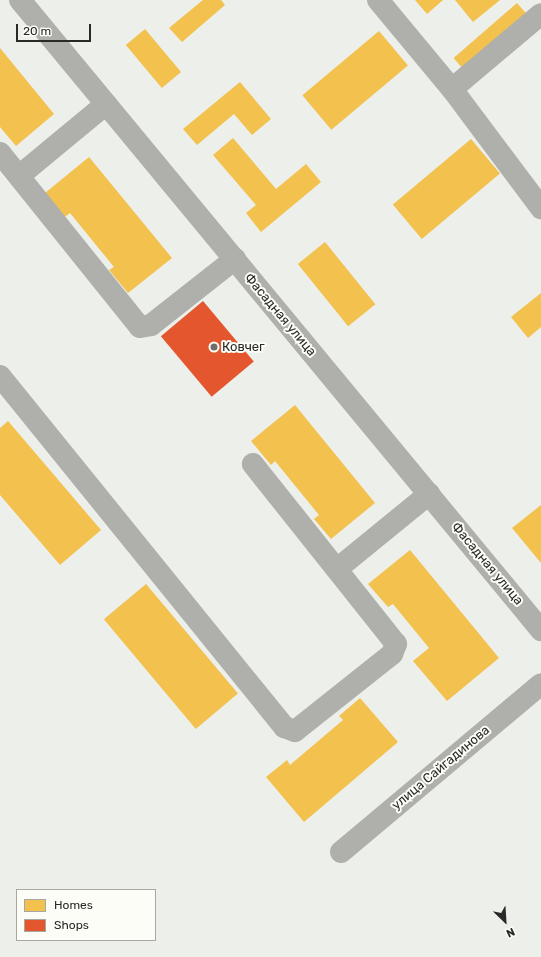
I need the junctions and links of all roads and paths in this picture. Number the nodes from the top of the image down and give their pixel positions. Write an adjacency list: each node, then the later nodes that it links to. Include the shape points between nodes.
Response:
1 (20, 0): 5 (street, Фасадная улица)
2 (378, 0): 4 (street)
3 (541, 14): 4 (street)
4 (452, 89): 8 (street)
5 (106, 104): 7 (street); 9 (street, Фасадная улица)
6 (0, 153): 7 (street)
7 (19, 176): 9 (street, via 140,327 151,325)
8 (541, 208)
9 (235, 259): 12 (street, Фасадная улица)
10 (0, 376): 13 (street, via 289,730 300,728 395,650 394,638)
11 (253, 464): 13 (street)
12 (429, 494): 13 (street); 14 (street, Фасадная улица)
13 (337, 569)
14 (541, 630)
15 (541, 684): 16 (street, улица Сайгадинова)
16 (341, 852)

